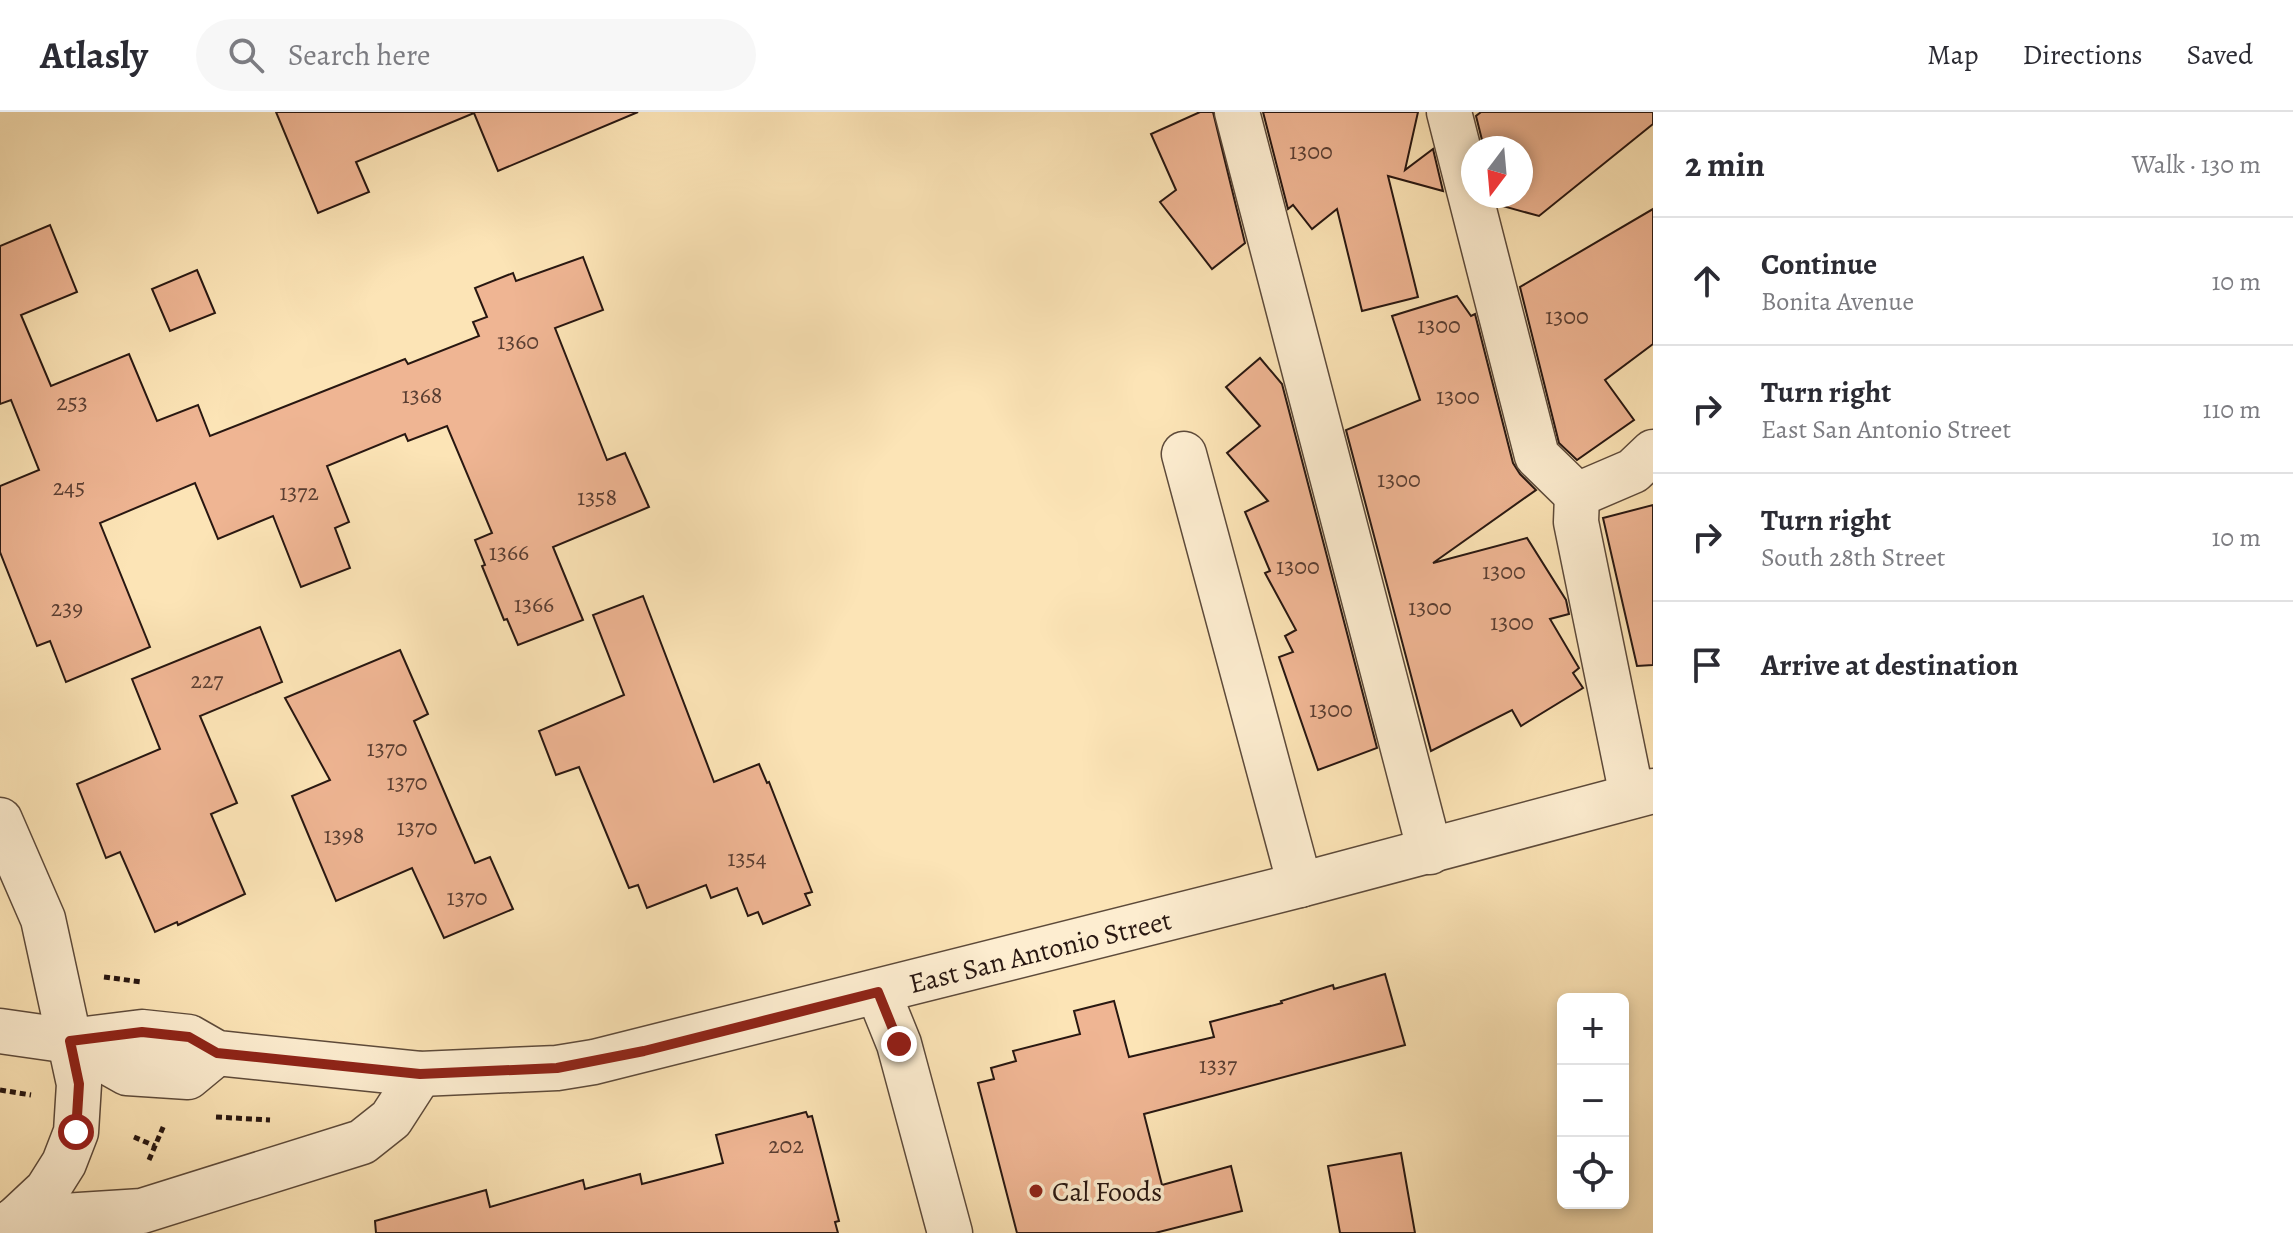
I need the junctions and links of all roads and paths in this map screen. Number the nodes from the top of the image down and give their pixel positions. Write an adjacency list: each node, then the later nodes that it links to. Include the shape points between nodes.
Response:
1 (1237, 112): 8 (street)
2 (1449, 112): 5 (street, via 1537,456)
3 (1653, 452): 5 (street, via 1633,471)
4 (1184, 454): 9 (street)
5 (1577, 495): 6 (street, via 1576,522)
6 (1642, 793): 8 (street, East San Antonio Street)
7 (0, 820): 12 (street, via 43,919)
8 (1430, 852): 9 (street, East San Antonio Street)
9 (1300, 885): 10 (street, East San Antonio Street)
10 (878, 992): 13 (street, East San Antonio Street, via 594,1062); 19 (street, via 899,1044)
11 (0, 1031): 12 (street, East San Antonio Street)
12 (70, 1041): 13 (street, East San Antonio Street, via 142,1032 189,1037 217,1053); 18 (street, via 79,1084 76,1132 47,1190)
13 (420, 1074): 18 (street, via 391,1119 362,1142 142,1211)
14 (0, 1090): 15 (path)
15 (24, 1094)
16 (134, 1137): 17 (path)
17 (155, 1146)
18 (8, 1224)
19 (950, 1233)

